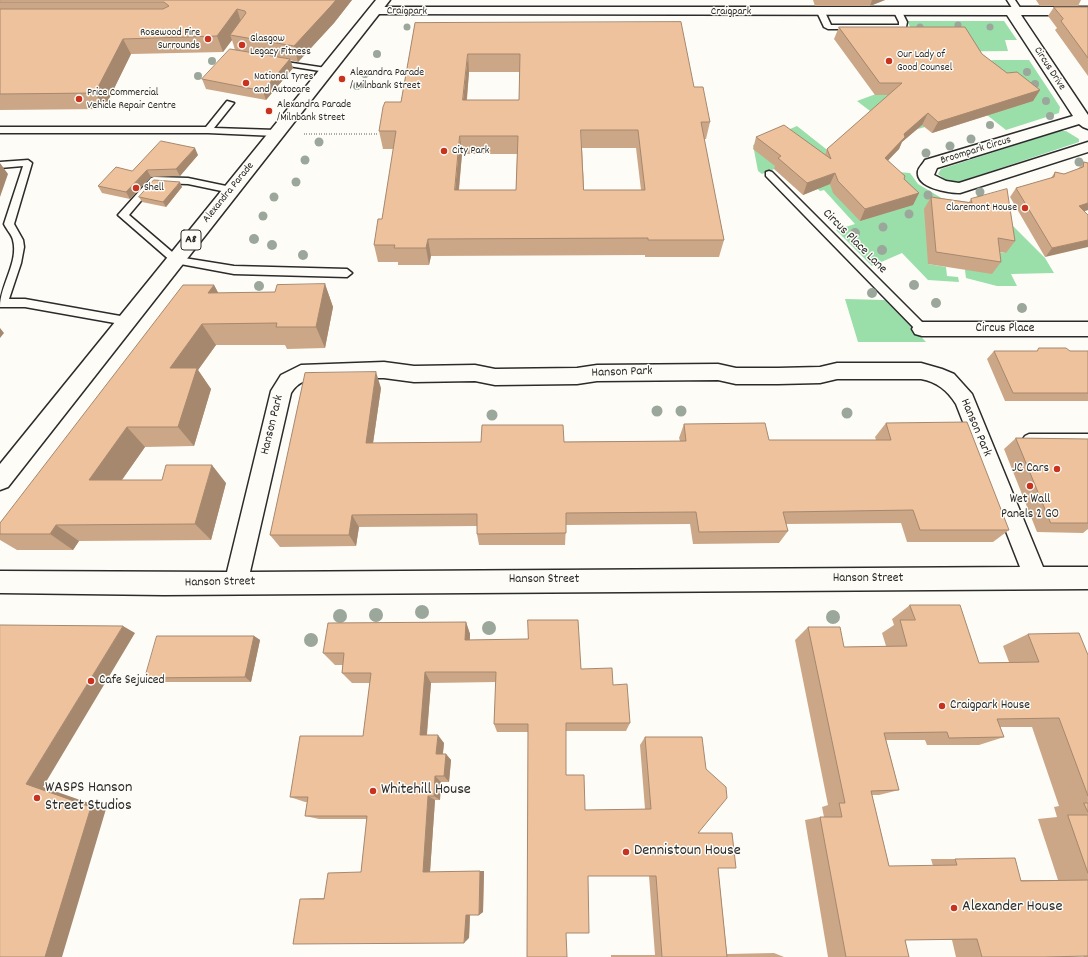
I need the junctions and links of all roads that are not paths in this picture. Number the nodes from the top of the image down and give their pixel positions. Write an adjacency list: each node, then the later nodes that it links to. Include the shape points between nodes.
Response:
1 (921, 0): 6 (street)
2 (379, 6): 3 (street, Craigpark); 8 (street, Alexandra Parade / A8)
3 (746, 6): 6 (street, Craigpark, via 822,12)
4 (1014, 8): 5 (street, Craigpark); 6 (street, Craigpark); 10 (street, Circus Drive)
5 (1088, 11)
6 (927, 12)
7 (266, 60): 8 (lane)
8 (326, 70): 13 (street, Alexandra Parade / A8)
9 (230, 103): 12 (lane)
10 (1085, 121): 14 (street, Broompark Circus, via 931,164 926,173 929,179 943,187 960,188)
11 (0, 130): 12 (lane)
12 (208, 130): 13 (lane)
13 (276, 133): 17 (street, Alexandra Parade / A8)
14 (1088, 147)
15 (0, 165): 20 (lane, via 28,163 9,224 18,239 18,254)
16 (769, 174): 22 (lane, Circus Place Lane)
17 (231, 190): 18 (street, Alexandra Parade / A8); 18 (lane, via 188,181 154,180 122,215)
18 (175, 260): 19 (lane, via 234,270); 21 (street, Alexandra Parade / A8)
19 (347, 273)
20 (2, 302): 21 (lane, via 25,303)
21 (126, 321): 26 (street, Alexandra Parade / A8)
22 (922, 329): 23 (street, Circus Place)
23 (1088, 329)
24 (1029, 438): 25 (lane)
25 (1088, 438)
26 (0, 480)
27 (1036, 578): 28 (street, Hanson Street); 30 (street, Hanson Street); 30 (street, Hanson Park, via 965,400 946,378 934,373 837,371 820,375 736,376 718,372 597,372 577,376 495,377 475,373 414,374 384,370 301,373 288,381 281,391)
28 (1088, 578)
29 (0, 582): 30 (street, Hanson Street)
30 (236, 583)

